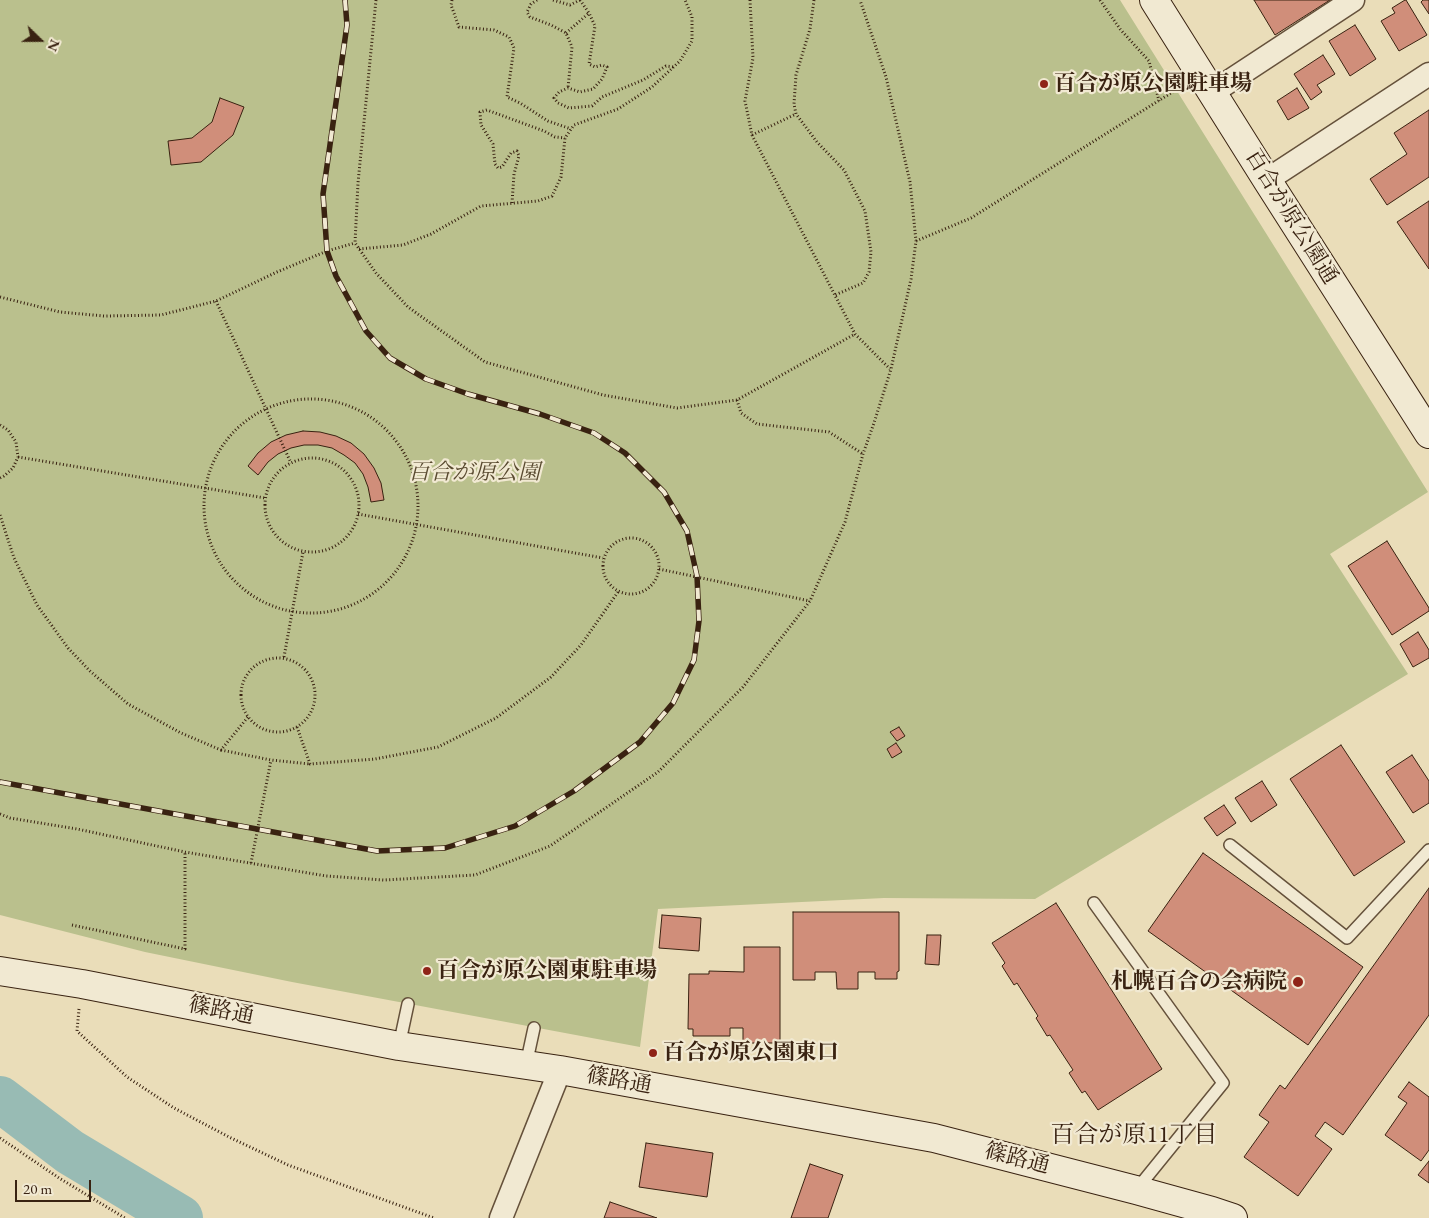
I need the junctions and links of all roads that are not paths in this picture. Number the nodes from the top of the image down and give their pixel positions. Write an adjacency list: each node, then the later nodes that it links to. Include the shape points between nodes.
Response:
1 (1154, 0): 4 (street, 百合が原公園通)
2 (1353, 0): 4 (street)
3 (1429, 74): 5 (street)
4 (1207, 83): 5 (street, 百合が原公園通)
5 (1267, 180): 6 (street, 百合が原公園通)
6 (1429, 434)
7 (1230, 845): 8 (lane, via 1347,938)
8 (1428, 852)
9 (1094, 902): 16 (lane, via 1223,1083)
10 (0, 971): 13 (street, 篠路通)
11 (408, 1004): 13 (lane)
12 (534, 1028): 14 (lane)
13 (399, 1046): 14 (street, 篠路通)
14 (526, 1066): 15 (street, 篠路通)
15 (560, 1070): 16 (street, 篠路通, via 934,1138); 17 (street)
16 (1136, 1190): 18 (street, 篠路通)
17 (501, 1218)
18 (1233, 1218)

